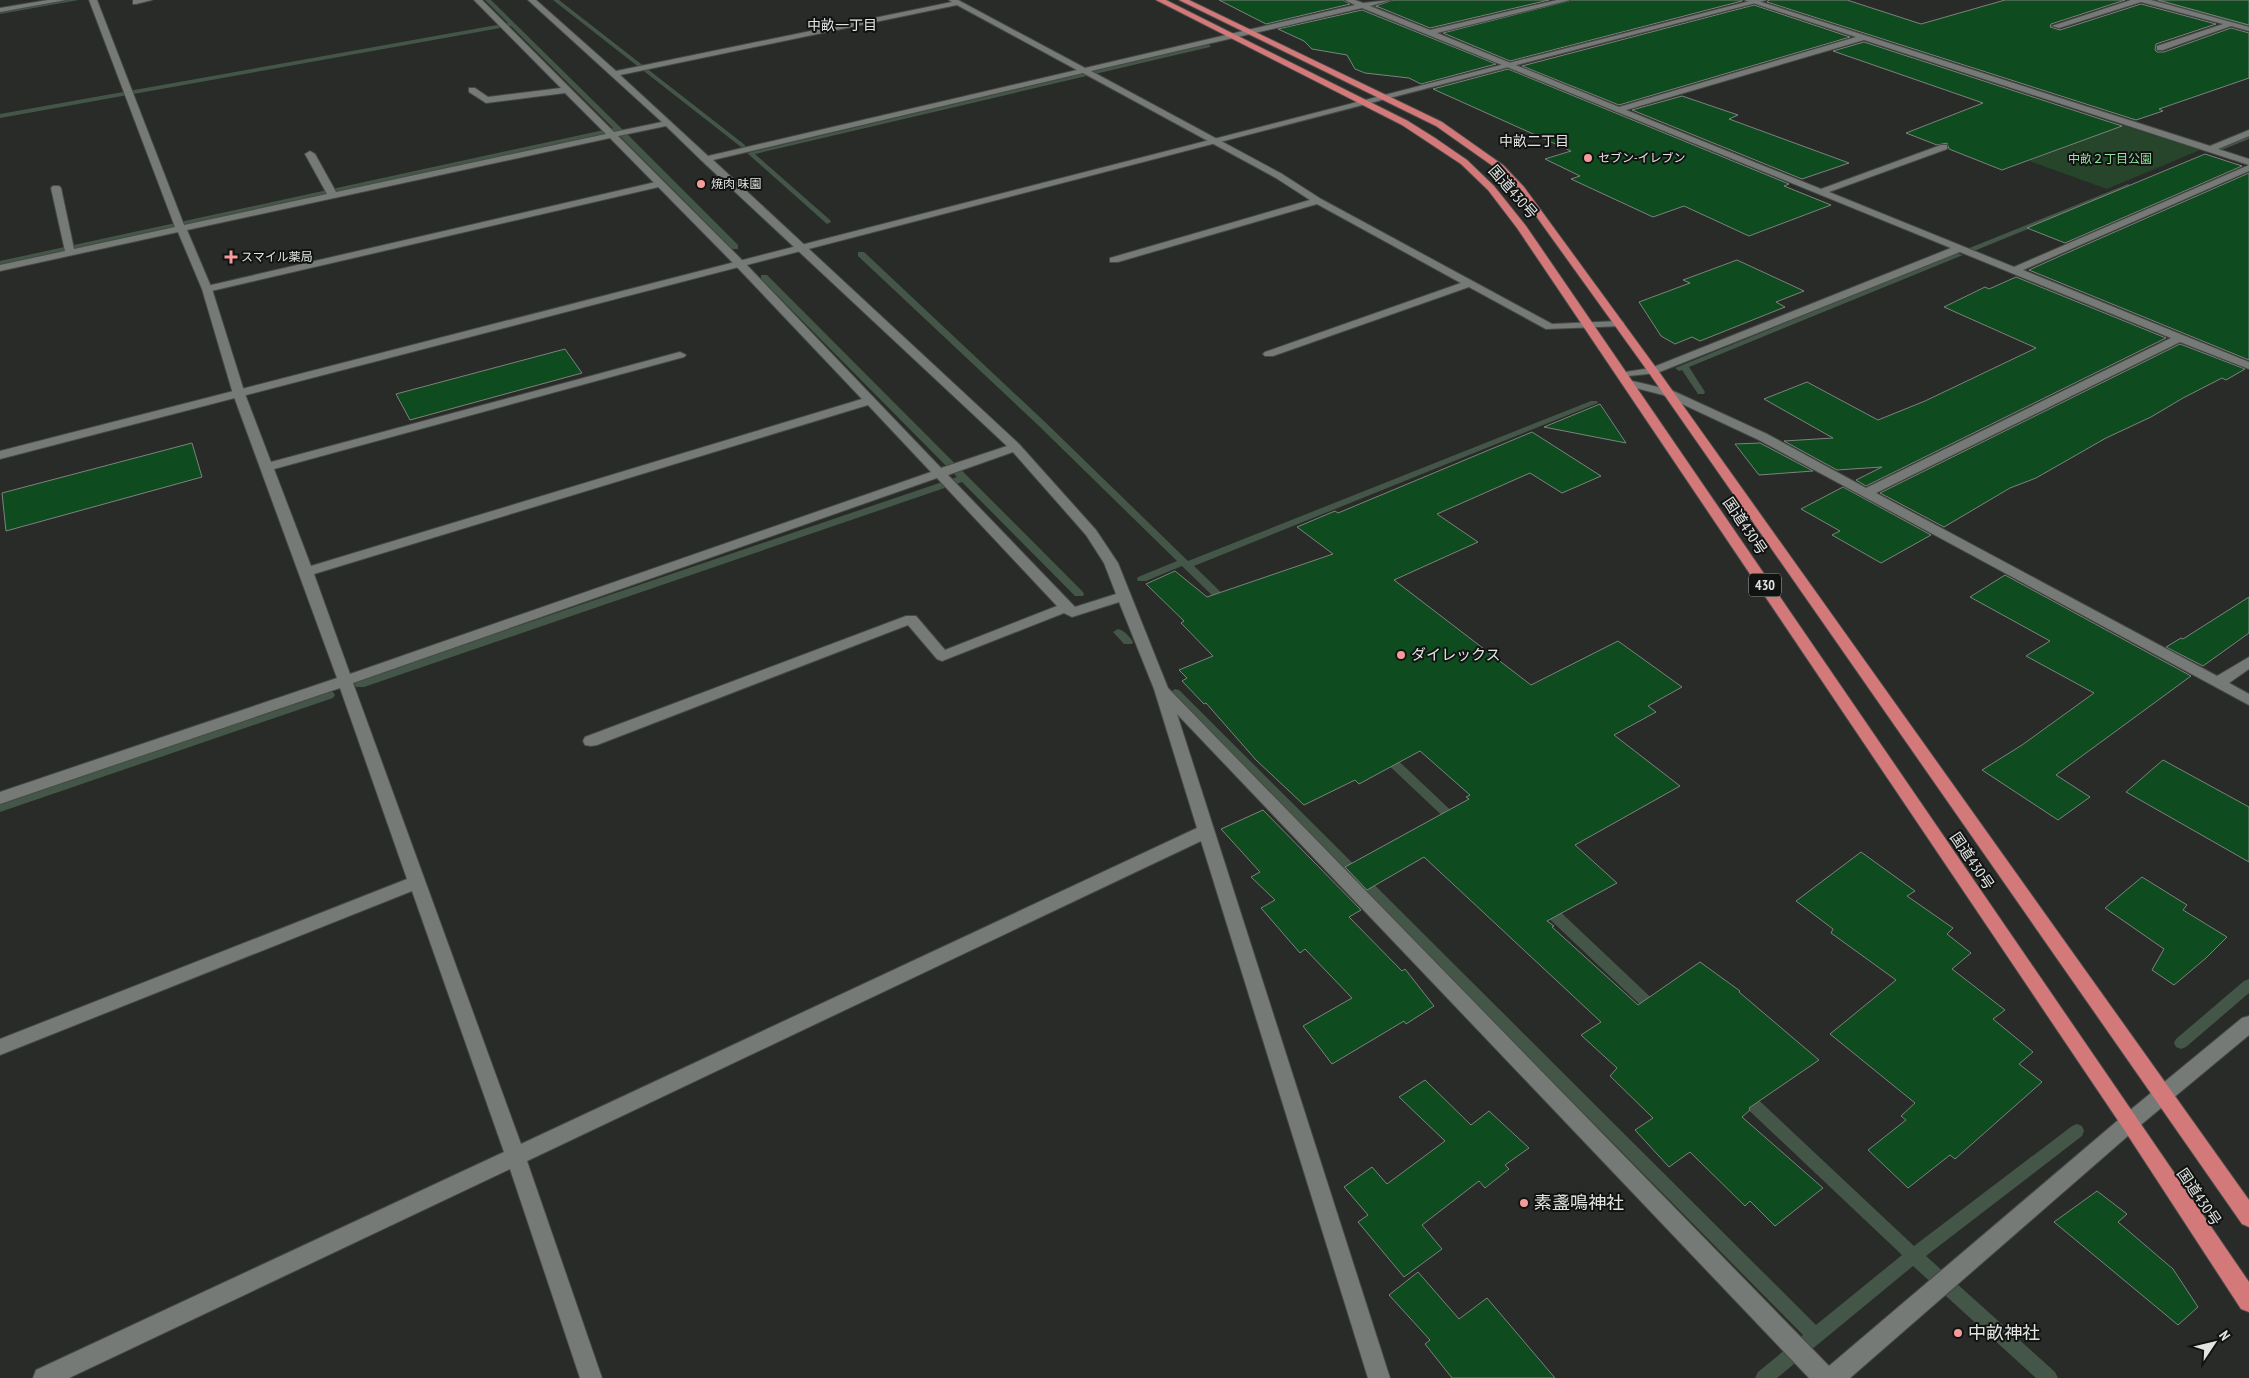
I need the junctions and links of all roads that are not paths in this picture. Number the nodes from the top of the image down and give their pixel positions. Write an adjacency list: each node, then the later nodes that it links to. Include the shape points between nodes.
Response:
1 (62, 0): 17 (street)
2 (93, 0): 49 (street)
3 (148, 0): 14 (street)
4 (478, 0): 30 (street)
5 (532, 0): 28 (street)
6 (1160, 0): 23 (highway, 国道430号 / 430)
7 (1183, 0): 21 (highway, 国道430号 / 430)
8 (1349, 0): 16 (street)
9 (1388, 0): 16 (street)
10 (1566, 0): 22 (street)
11 (2138, 0): 19 (street)
12 (2143, 0): 18 (street)
13 (1756, 1): 24 (street); 26 (street)
14 (136, 2)
15 (955, 2): 27 (street); 28 (street)
16 (1363, 6): 21 (street); 22 (street)
17 (0, 10)
18 (2231, 24): 20 (street); 25 (street)
19 (2056, 26)
20 (2249, 29)
21 (1249, 32): 23 (street); 31 (highway, 国道430号 / 430)
22 (1429, 33): 26 (street)
23 (1230, 37): 27 (street); 32 (highway, 国道430号 / 430)
24 (1865, 37): 33 (street); 39 (street)
25 (2160, 48)
26 (1507, 65): 31 (street); 33 (street)
27 (1088, 73): 37 (street); 41 (street)
28 (614, 74): 34 (street)
29 (472, 90): 30 (street, via 486,100)
30 (568, 90): 35 (street)
31 (1384, 97): 32 (street); 59 (highway, 国道430号 / 430, via 1439,124 1500,167 1544,219)
32 (1362, 102): 37 (street); 60 (highway, 国道430号 / 430, via 1432,140 1464,162 1491,188)
33 (1616, 110): 46 (street)
34 (668, 123): 35 (street); 41 (street)
35 (615, 133): 44 (street); 47 (street)
36 (2249, 133): 39 (street)
37 (1214, 141): 48 (street); 50 (street)
38 (1944, 147): 46 (street)
39 (2211, 149): 42 (street)
40 (310, 154): 47 (street)
41 (705, 159): 50 (street)
42 (2249, 162)
43 (2249, 168): 56 (street)
44 (660, 184): 54 (street); 58 (street)
45 (56, 188): 52 (street)
46 (1820, 192): 51 (street)
47 (331, 193): 49 (street)
48 (1318, 201): 53 (street); 57 (street)
49 (179, 226): 52 (street); 58 (street)
50 (801, 247): 54 (street); 70 (street)
51 (1958, 249): 56 (street); 65 (street)
52 (69, 250): 55 (street)
53 (1114, 260)
54 (739, 263): 68 (street); 69 (street)
55 (0, 268)
56 (2013, 271): 61 (street)
57 (1469, 284): 60 (street, via 1550,327); 62 (street)
58 (207, 289): 68 (street)
59 (1619, 324): 60 (street); 65 (highway, 国道430号 / 430)
60 (1589, 326): 66 (highway, 国道430号 / 430)
61 (2180, 338): 64 (street); 74 (street)
62 (1269, 354)
63 (680, 355): 72 (street)
64 (2249, 366)
65 (1653, 371): 66 (street); 67 (highway, 国道430号 / 430)
66 (1625, 379): 67 (street); 90 (highway, 国道430号 / 430)
67 (1667, 392): 74 (street, via 1705,408); 89 (highway, 国道430号 / 430)
68 (239, 394): 71 (street); 72 (street)
69 (869, 401): 73 (street); 75 (street)
70 (1014, 447): 73 (street); 76 (street, via 1091,533 1111,563)
71 (0, 455)
72 (268, 468): 75 (street)
73 (948, 475): 77 (street); 79 (street)
74 (1867, 492): 80 (street)
75 (306, 572): 79 (street)
76 (1123, 596): 77 (street, via 1072,613); 81 (street)
77 (1067, 607): 83 (street, via 942,656 911,619)
78 (2249, 662): 80 (street)
79 (344, 681): 84 (street); 86 (street)
80 (2218, 683): 82 (street)
81 (1161, 689): 85 (street); 94 (street)
82 (2249, 700)
83 (591, 741)
84 (0, 798)
85 (1206, 831): 91 (street); 97 (street)
86 (417, 882): 88 (street); 91 (street)
87 (2249, 1024): 89 (street)
88 (0, 1048)
89 (2164, 1096): 90 (street); 92 (highway, 国道430号 / 430)
90 (2130, 1122): 93 (highway, 国道430号 / 430); 98 (street)
91 (515, 1155): 95 (street); 96 (street)
92 (2249, 1217)
93 (2249, 1301)
94 (1820, 1371)
95 (44, 1378)
96 (591, 1378)
97 (1379, 1378)
98 (1833, 1378)

